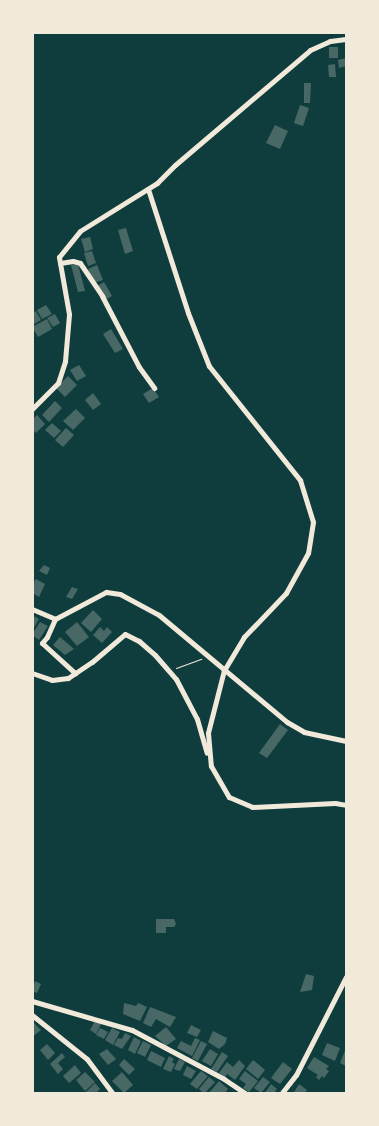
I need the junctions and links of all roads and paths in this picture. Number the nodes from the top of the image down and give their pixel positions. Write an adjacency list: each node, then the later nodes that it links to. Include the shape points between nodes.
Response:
1 (346, 39): 2 (street, via 330,40 310,50)
2 (148, 189): 3 (street, via 80,231 59,257); 10 (street, via 188,313 209,366 300,480 313,522 308,553 286,593 244,637)
3 (60, 262): 4 (street, via 80,263); 5 (street, via 69,314 65,361 58,383)
4 (154, 388)
5 (32, 409)
6 (32, 608): 7 (street)
7 (55, 619): 8 (street, via 106,592 120,594 159,615); 12 (street, via 42,643)
8 (208, 656): 9 (path); 10 (street)
9 (169, 670): 12 (street, via 139,641 125,634); 14 (street, via 197,719)
10 (224, 670): 13 (street, via 287,722 304,732); 14 (street, via 208,733)
11 (32, 673): 12 (street, via 61,680)
12 (75, 673)
13 (346, 741)
14 (211, 766): 15 (street, via 229,797 252,807)
15 (346, 805)
16 (346, 977): 21 (street, via 296,1075)
17 (32, 1001): 20 (street, via 132,1030)
18 (32, 1015): 19 (street, via 87,1059)
19 (113, 1094)
20 (246, 1094)
21 (281, 1094)

